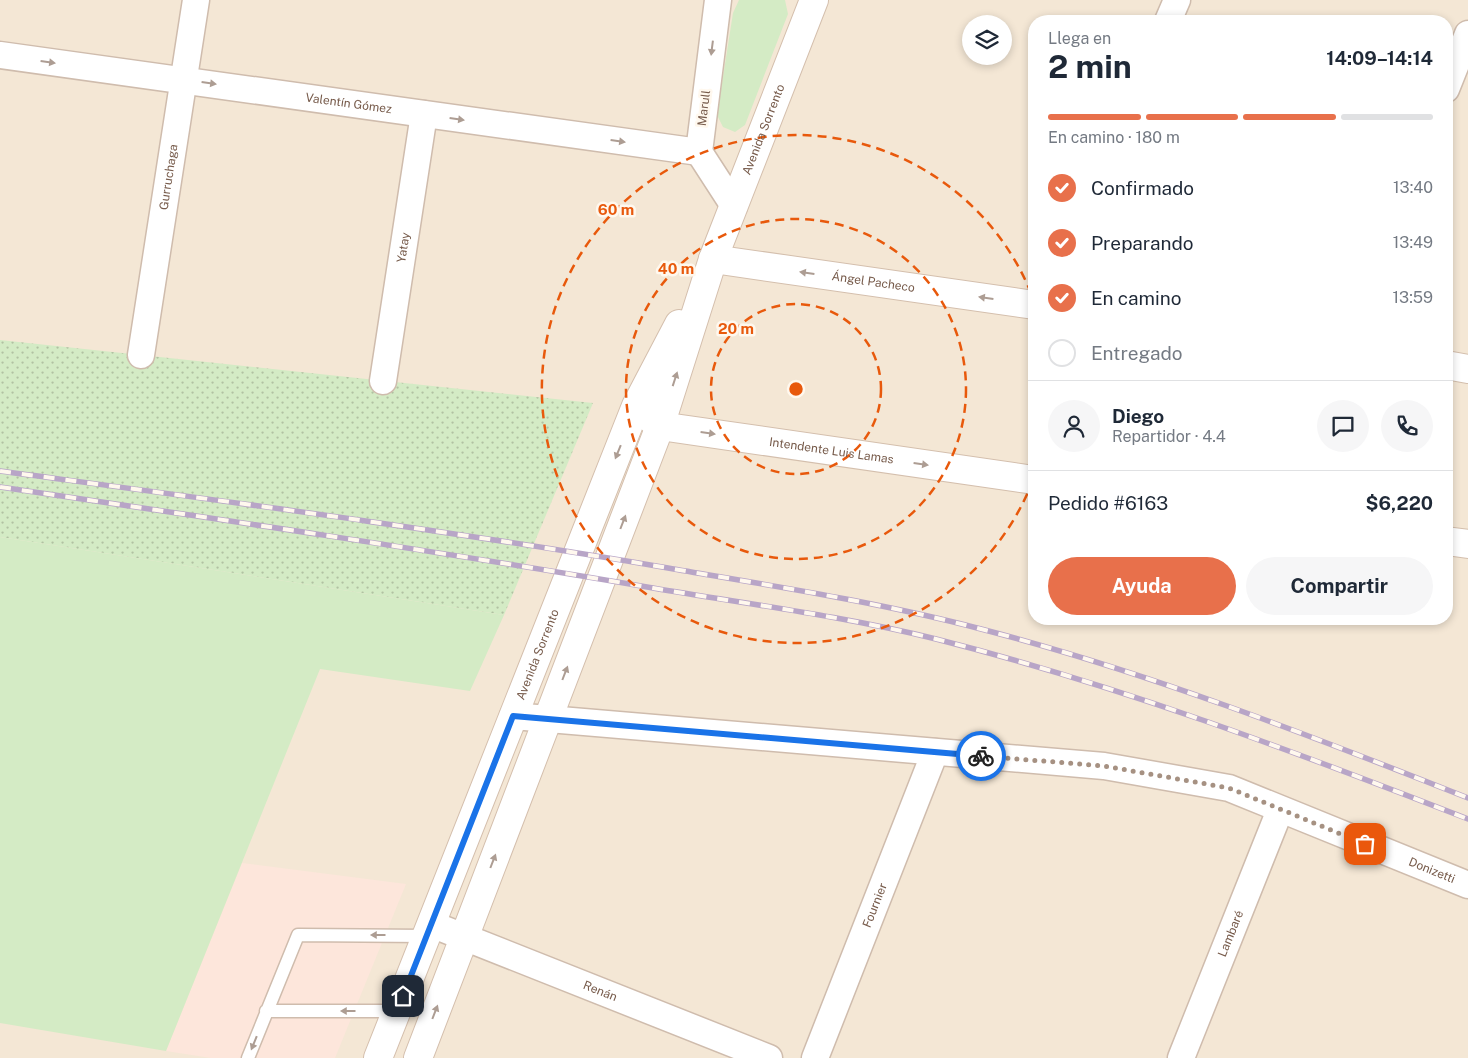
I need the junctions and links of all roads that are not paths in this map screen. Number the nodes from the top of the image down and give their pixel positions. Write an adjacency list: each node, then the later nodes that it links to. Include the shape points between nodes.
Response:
1 (196, 0): 9 (street, Gurruchaga)
2 (718, 0): 11 (street, Marull, one-way to 11)
3 (814, 0): 12 (main road, Avenida Sorrento)
4 (1177, 0): 5 (street)
5 (1171, 15)
6 (1468, 34): 8 (street)
7 (0, 55): 9 (street, Valentín Gómez, one-way to 9)
8 (1453, 72)
9 (184, 80): 10 (street, Valentín Gómez, one-way to 10); 15 (street, Gurruchaga)
10 (424, 114): 11 (street, Valentín Gómez, one-way to 11); 18 (street, Yatay)
11 (699, 152): 12 (street)
12 (734, 206): 13 (main road, Avenida Sorrento)
13 (713, 259): 14 (main road, Ángel Pacheco, one-way to 13); 19 (main road, Avenida Sorrento); 20 (main road, Avenida Sorrento, one-way to 13)
14 (1028, 304)
15 (141, 355)
16 (1453, 367): 17 (main road)
17 (1468, 369)
18 (383, 381)
19 (636, 406): 20 (main road); 24 (main road, Avenida Sorrento, one-way to 24)
20 (660, 426): 21 (main road, Intendente Luis Lamas, one-way to 21); 25 (main road, Avenida Sorrento, one-way to 20)
21 (1028, 479)
22 (1453, 542): 23 (main road)
23 (1468, 544)
24 (513, 716): 25 (street, Donizetti); 29 (main road, Avenida Sorrento)
25 (547, 719): 26 (street, Donizetti); 30 (main road, Avenida Sorrento, one-way to 25)
26 (935, 752): 27 (street, Donizetti, via 1104,766 1229,788); 37 (street, Fournier)
27 (1280, 810): 28 (street, Donizetti); 38 (street, Lambaré)
28 (1468, 885)
29 (429, 930): 30 (street, Renán); 31 (lane, one-way to 31, via 298,935); 32 (main road, Avenida Sorrento)
30 (464, 938): 35 (main road, Avenida Sorrento, one-way to 30); 36 (street, Renán)
31 (266, 1011): 32 (lane, one-way to 31); 33 (lane, one-way to 33)
32 (397, 1011): 34 (main road, Avenida Sorrento)
33 (248, 1058)
34 (378, 1058)
35 (418, 1058)
36 (769, 1058)
37 (815, 1058)
38 (1181, 1058)

